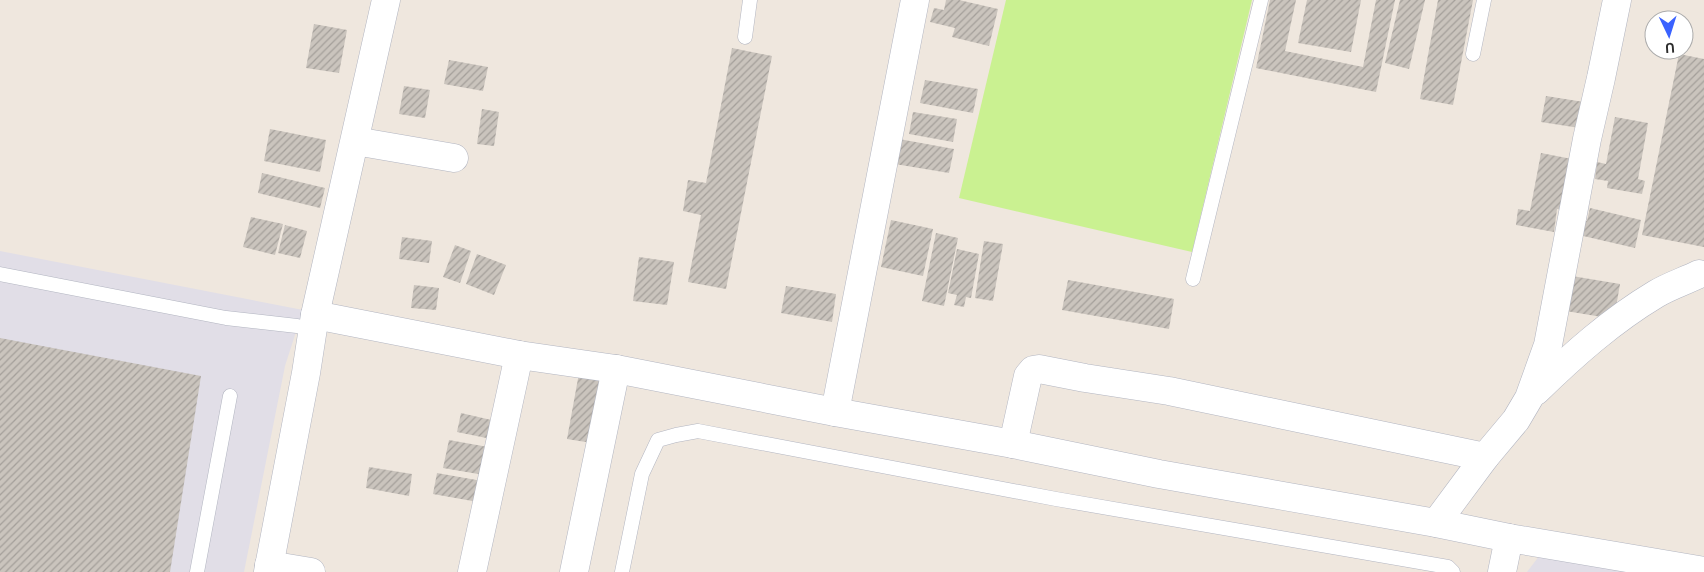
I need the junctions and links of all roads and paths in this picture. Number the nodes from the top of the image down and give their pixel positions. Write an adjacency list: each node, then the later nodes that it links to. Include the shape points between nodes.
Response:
1 (386, 0): 9 (street)
2 (750, 0): 7 (lane)
3 (914, 0): 19 (street)
4 (1260, 0): 13 (lane)
5 (1484, 0): 8 (lane)
6 (1617, 0): 18 (street, via 1585,147 1548,345)
7 (745, 36)
8 (1472, 54)
9 (355, 141): 10 (street); 14 (street)
10 (454, 158)
11 (0, 274): 14 (lane, via 226,318 297,326)
12 (1699, 274): 18 (street, via 1657,293 1607,327)
13 (1193, 279)
14 (314, 323): 15 (street); 24 (street)
15 (519, 355): 16 (street); 28 (street)
16 (616, 369): 19 (street); 29 (street)
17 (230, 396): 26 (lane)
18 (1529, 398): 21 (street, via 1516,420)
19 (834, 412): 20 (street)
20 (1013, 444): 21 (street, via 1028,376 1039,368 1169,391); 22 (street, via 1160,474)
21 (1485, 456): 22 (street)
22 (1436, 523): 23 (street)
23 (1509, 538): 25 (street); 32 (street)
24 (269, 568): 27 (street)
25 (1704, 571)
26 (197, 572)
27 (311, 572)
28 (472, 572)
29 (574, 572)
30 (622, 572): 31 (lane, via 642,474 658,440 698,431 1056,499 1448,567)
31 (1453, 572)
32 (1502, 572)

